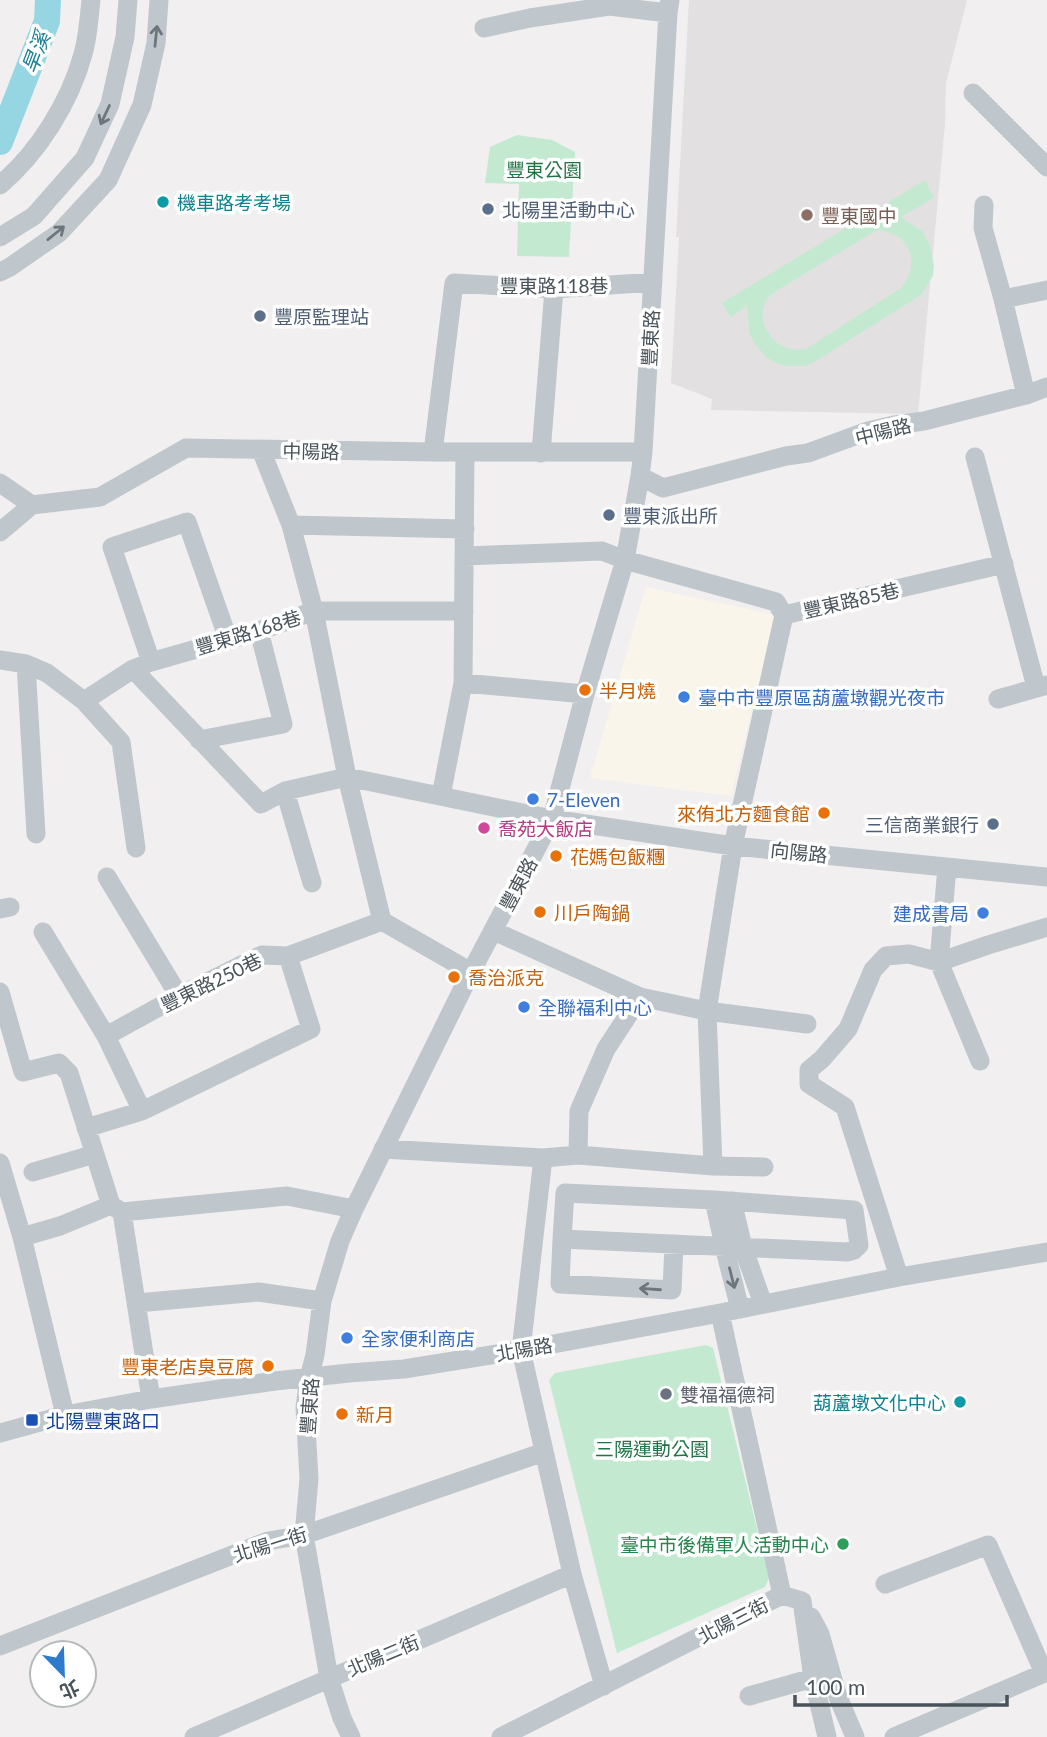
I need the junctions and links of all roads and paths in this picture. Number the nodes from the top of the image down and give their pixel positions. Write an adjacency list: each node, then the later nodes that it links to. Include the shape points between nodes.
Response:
1 (91, 0): 9 (street, via 83,53 69,92 44,138)
2 (128, 0): 11 (street, one-way to 11, via 110,104 85,158 34,216)
3 (159, 0): 12 (street, one-way to 3, via 59,233 108,180 142,106 156,43)
4 (669, 7): 5 (street); 13 (street, 豐東路)
5 (528, 9): 6 (street)
6 (484, 28)
7 (973, 93): 8 (street)
8 (1047, 167)
9 (0, 185)
10 (984, 205): 16 (street, via 983,228)
11 (0, 237)
12 (0, 272)
13 (653, 282): 14 (street, 豐東路118巷); 22 (street, 豐東路)
14 (554, 289): 20 (street, 豐東路118巷, via 454,283); 23 (street)
15 (1047, 290): 16 (street)
16 (1003, 299): 18 (street)
17 (1047, 387): 18 (street, 中陽路)
18 (1026, 395): 25 (street, 中陽路, via 868,431 808,453 663,488)
19 (261, 450): 20 (street, 中陽路); 27 (street, 中陽路, via 187,448 100,498); 28 (street)
20 (433, 452): 21 (street, 中陽路)
21 (465, 452): 23 (street, 中陽路); 29 (street)
22 (643, 452): 23 (street, 中陽路); 25 (street, 豐東路)
23 (541, 453)
24 (975, 457): 33 (street)
25 (640, 476): 32 (street, 豐東路)
26 (0, 483): 27 (street)
27 (32, 505): 30 (street)
28 (290, 525): 29 (street); 34 (street)
29 (465, 529): 31 (street)
30 (0, 532)
31 (465, 555): 32 (street, via 602,551); 35 (street)
32 (625, 559): 36 (street, 豐東路85巷, via 776,602); 44 (street, 豐東路)
33 (1004, 564): 36 (street, 豐東路85巷); 43 (street)
34 (314, 611): 35 (street, 豐東路168巷); 37 (street, 豐東路168巷); 48 (street)
35 (464, 611): 42 (street)
36 (784, 615): 53 (street)
37 (259, 631): 38 (street, 豐東路168巷); 47 (street, via 283,724)
38 (228, 639): 41 (street, 豐東路168巷); 41 (street, via 187,522 112,547)
39 (0, 660): 40 (street)
40 (26, 664): 46 (street, via 47,673); 52 (street)
41 (142, 666): 46 (street, 豐東路168巷); 47 (street)
42 (463, 683): 44 (street); 50 (street)
43 (1042, 686): 45 (street)
44 (585, 694): 51 (street, 豐東路)
45 (998, 699)
46 (84, 701): 54 (street, via 121,742)
47 (199, 740): 49 (street, via 261,804)
48 (347, 777): 49 (street); 50 (street, 向陽路); 59 (street)
49 (285, 791): 58 (street)
50 (441, 796): 51 (street, 向陽路)
51 (552, 819): 53 (street, 向陽路); 61 (street, 豐東路)
52 (36, 834)
53 (733, 846): 55 (street, 向陽路); 69 (street)
54 (136, 848)
55 (947, 867): 57 (street, 向陽路); 64 (street)
56 (107, 877): 67 (street)
57 (1047, 877)
58 (312, 883)
59 (382, 921): 63 (street, 豐東路250巷); 65 (street)
60 (1047, 927): 64 (street)
61 (494, 931): 65 (street, 豐東路); 68 (street)
62 (43, 932): 71 (street)
63 (288, 956): 67 (street, 豐東路250巷, via 262,955); 73 (street, via 311,1028)
64 (939, 962): 72 (street); 91 (street, via 909,954 886,956 873,970 848,1029 809,1070 809,1084 845,1107)
65 (471, 972): 75 (street, 豐東路)
66 (0, 992): 74 (street, via 23,1072 59,1063 69,1073)
67 (179, 996): 71 (street, 豐東路250巷)
68 (640, 997): 69 (street); 77 (street, via 606,1049 579,1111)
69 (707, 1011): 70 (street); 80 (street)
70 (807, 1024)
71 (106, 1036): 73 (street)
72 (980, 1062)
73 (142, 1111): 74 (street)
74 (86, 1128): 76 (street)
75 (383, 1149): 78 (street); 85 (street, 豐東路)
76 (94, 1154): 82 (street); 84 (street)
77 (578, 1155): 78 (street); 80 (street)
78 (543, 1158): 97 (street)
79 (0, 1163): 86 (street)
80 (713, 1166): 81 (street)
81 (764, 1167)
82 (33, 1172)
83 (723, 1200): 87 (street, via 565,1193); 89 (street); 89 (street, via 854,1210 859,1245 854,1251)
84 (116, 1209): 85 (street, via 287,1196); 86 (street); 93 (street)
85 (354, 1209): 92 (street, 豐東路)
86 (22, 1237): 100 (street)
87 (562, 1239): 88 (street); 88 (street, one-way to 87, via 672,1290 560,1284)
88 (674, 1244): 89 (street)
89 (734, 1247): 94 (street); 95 (street, one-way to 95)
90 (1047, 1252): 91 (street, 北陽路)
91 (899, 1277): 94 (street, 北陽路)
92 (322, 1301): 93 (street, via 258,1292); 98 (street, 豐東路)
93 (136, 1303): 99 (street)
94 (762, 1304): 95 (street, 北陽路)
95 (740, 1309): 96 (street, 北陽路)
96 (720, 1313): 97 (street, 北陽路); 106 (street, 北陽三街)
97 (521, 1350): 98 (street, 北陽路, via 404,1369); 102 (street)
98 (309, 1378): 99 (street, 北陽路); 103 (street, 豐東路)
99 (151, 1399): 100 (street, 北陽路)
100 (65, 1415): 101 (street, 北陽路)
101 (0, 1433)
102 (544, 1452): 103 (street, 北陽一街); 104 (street)
103 (304, 1535): 108 (street, 北陽一街, via 268,1541); 110 (street, 豐東路)
104 (572, 1574): 110 (street, 北陽二街); 112 (street)
105 (885, 1584): 109 (street, via 988,1545)
106 (782, 1595): 107 (street); 112 (street, 北陽三街)
107 (802, 1601): 111 (street); 118 (street, via 820,1634)
108 (0, 1646)
109 (1046, 1673): 119 (street)
110 (329, 1678): 114 (street, 北陽二街); 115 (street, 豐東路)
111 (813, 1678): 113 (street); 117 (street)
112 (604, 1686): 116 (street, 北陽三街)
113 (748, 1696)
114 (194, 1737)
115 (351, 1737)
116 (501, 1737)
117 (827, 1737)
118 (855, 1737)
119 (894, 1737)

